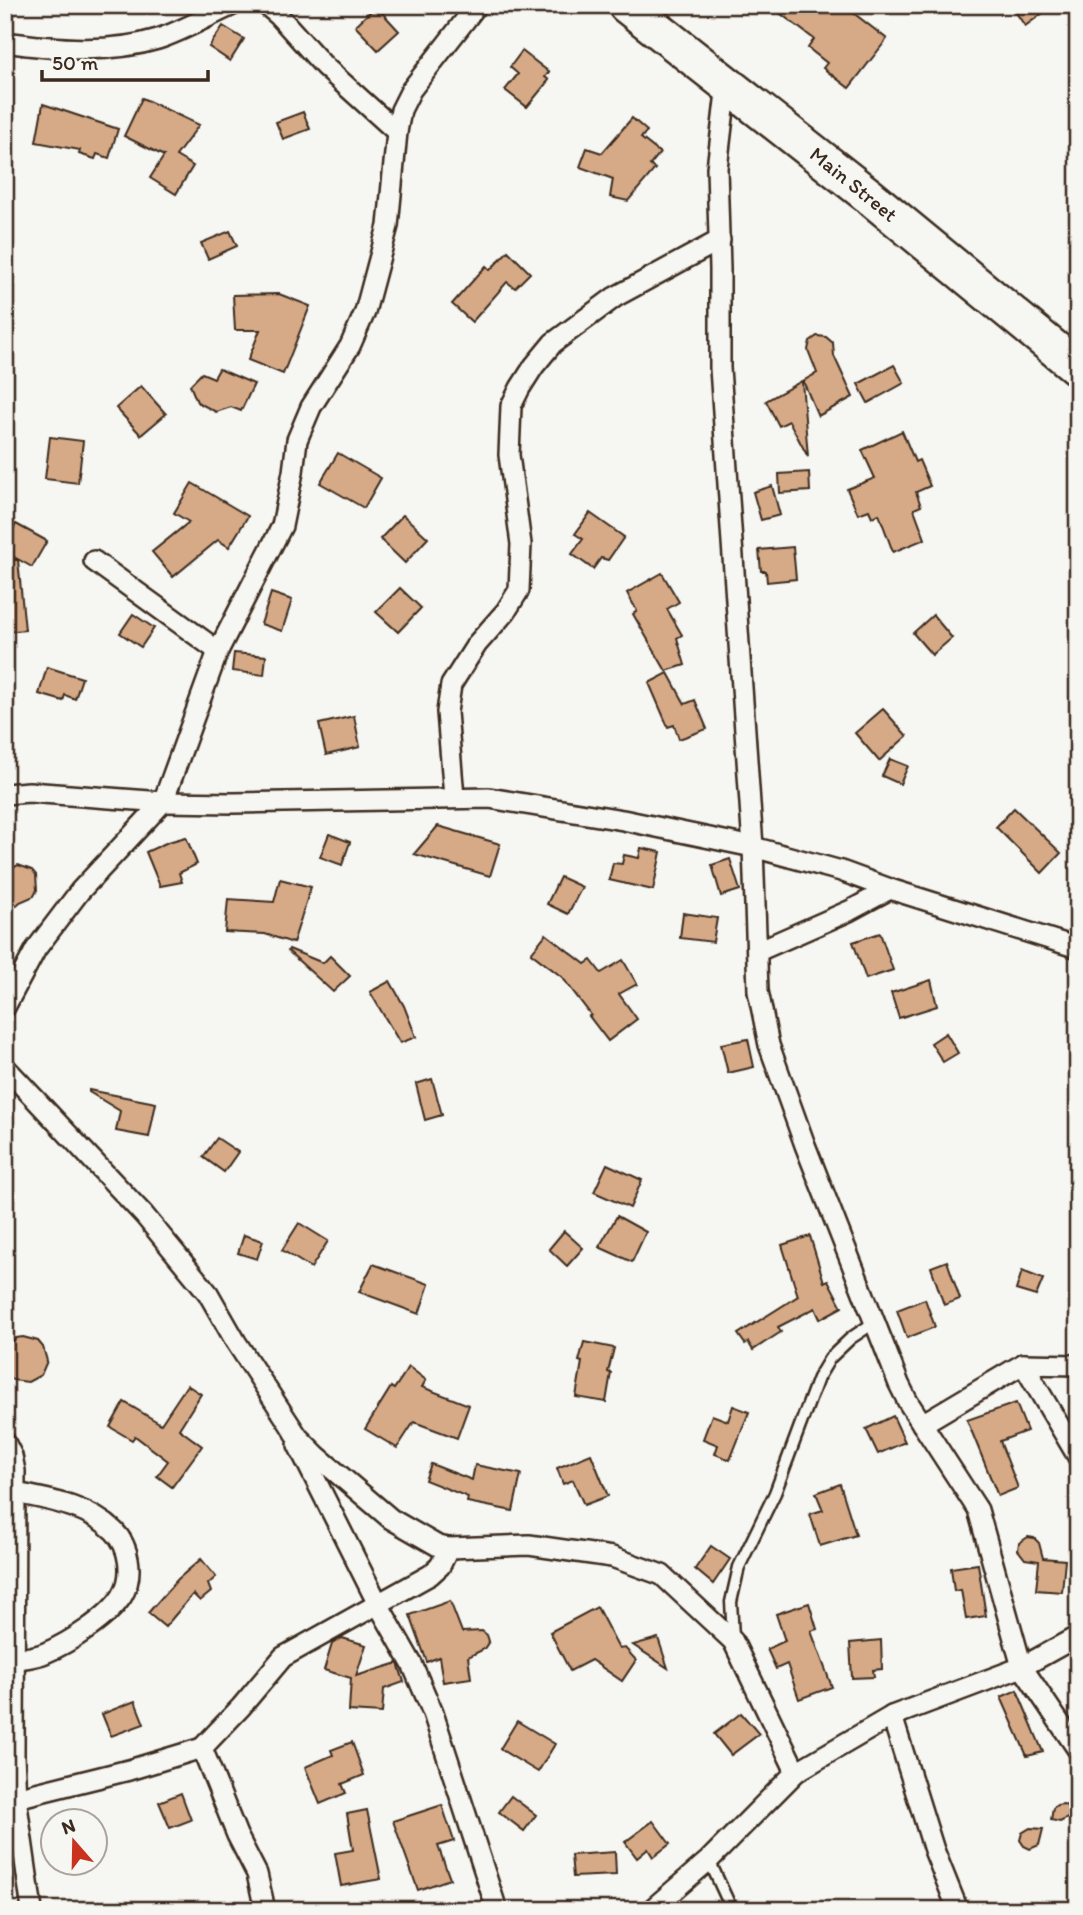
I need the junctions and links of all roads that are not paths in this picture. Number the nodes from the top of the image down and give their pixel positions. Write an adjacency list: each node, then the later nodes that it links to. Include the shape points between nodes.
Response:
1 (233, 5): 5 (street, via 160,38 135,44 49,48)
2 (266, 5): 7 (street, via 324,66)
3 (477, 5): 7 (street, via 411,90)
4 (626, 5): 6 (highway, Main Street)
5 (5, 42)
6 (727, 84): 8 (street, via 717,168); 9 (highway, Main Street)
7 (397, 131): 11 (street, via 388,226 365,312 350,346 311,407 297,440 282,526)
8 (720, 240): 13 (street, via 615,298 553,343 511,405 509,455 521,544 519,590 451,685 447,712); 15 (street, via 720,369)
9 (1078, 368)
10 (94, 561): 11 (street)
11 (218, 651): 14 (street)
12 (5, 794): 14 (street)
13 (454, 797): 14 (street); 15 (street, via 489,798 610,818)
14 (163, 802): 19 (street, via 80,891 36,949)
15 (753, 847): 16 (street); 18 (street)
16 (890, 889): 17 (street); 18 (street)
17 (1078, 948)
18 (758, 951): 21 (street, via 758,991 769,1045)
19 (5, 1007)
20 (5, 1068): 24 (street, via 144,1215 208,1293)
21 (874, 1322): 25 (street, via 899,1384); 32 (lane, via 830,1358 818,1378 775,1493 739,1566 731,1602)
22 (1023, 1364): 23 (street); 25 (street); 27 (street)
23 (1078, 1365)
24 (286, 1422): 29 (street, via 317,1456 391,1519); 30 (street)
25 (922, 1424): 34 (street, via 978,1510)
26 (5, 1442): 28 (street, via 12,1457)
27 (1078, 1457)
28 (16, 1493): 33 (street); 33 (street, via 90,1514 115,1532 127,1552 129,1573 122,1596 72,1639 43,1654)
29 (449, 1548): 30 (street, via 430,1574); 32 (street, via 529,1545 611,1556 662,1575)
30 (378, 1604): 36 (street, via 283,1657); 44 (street, via 433,1713)
31 (1078, 1636): 34 (street)
32 (733, 1641): 39 (street)
33 (14, 1660): 38 (street)
34 (1022, 1667): 35 (street); 37 (street)
35 (892, 1716): 39 (street); 47 (street)
36 (202, 1748): 40 (street); 43 (street, via 257,1874)
37 (1078, 1750)
38 (10, 1756): 40 (street)
39 (796, 1772): 41 (street)
40 (16, 1798): 42 (street)
41 (709, 1860): 45 (street); 46 (lane)
42 (32, 1910)
43 (265, 1910)
44 (497, 1910)
45 (651, 1910)
46 (732, 1910)
47 (958, 1910)

